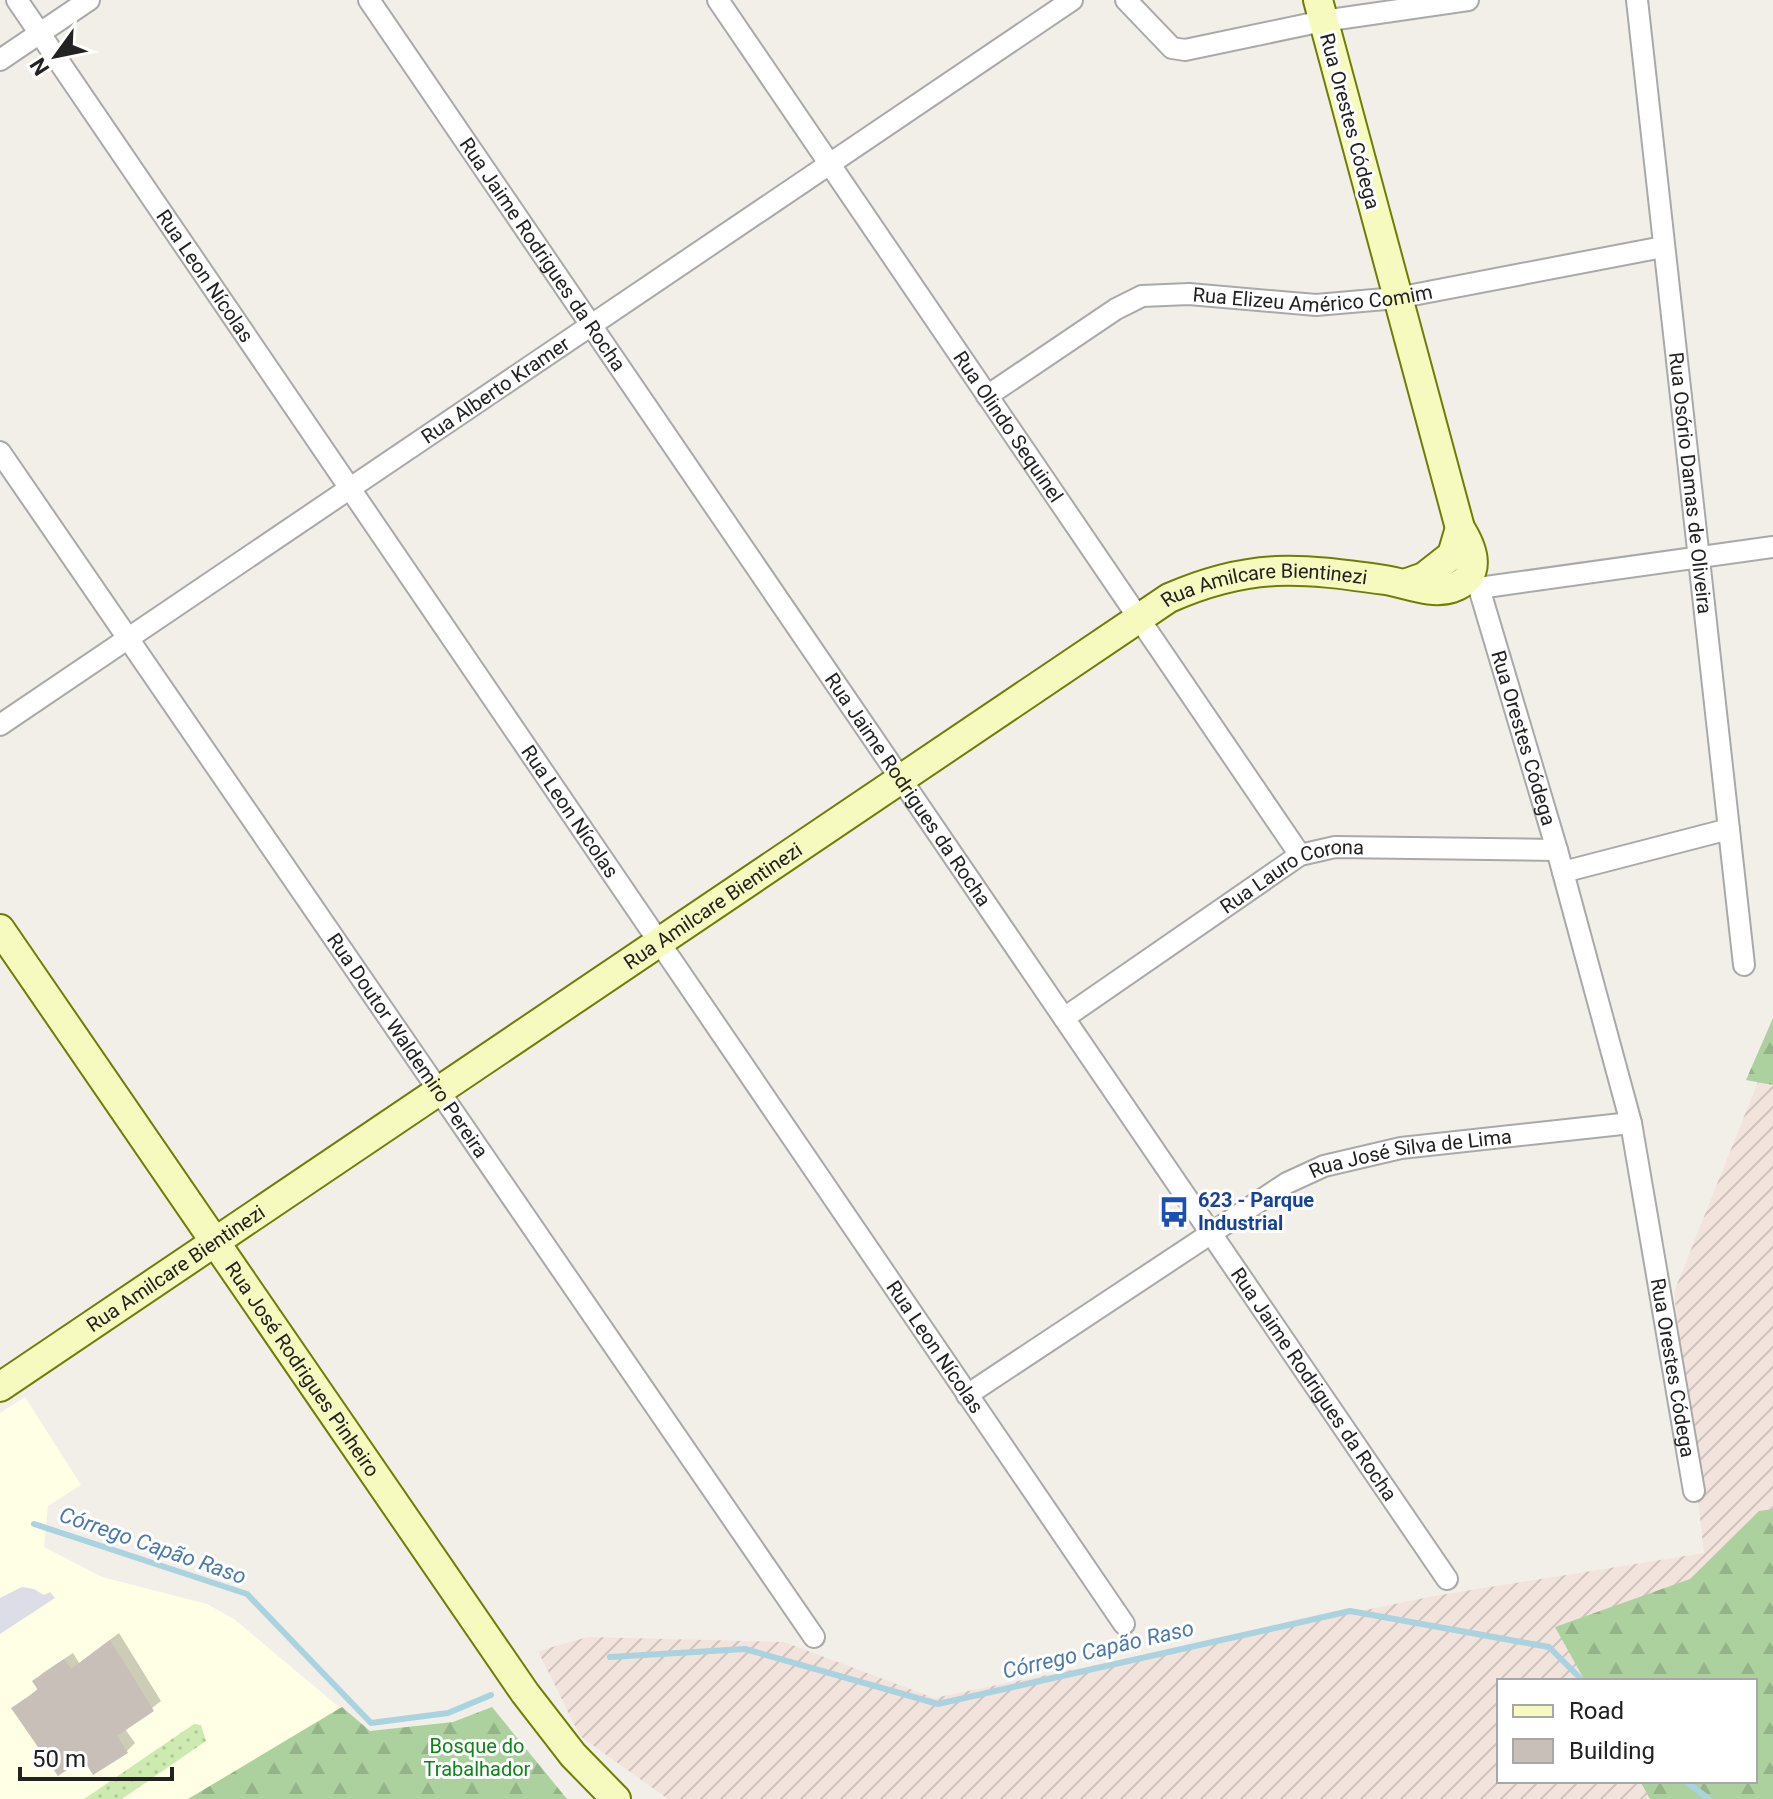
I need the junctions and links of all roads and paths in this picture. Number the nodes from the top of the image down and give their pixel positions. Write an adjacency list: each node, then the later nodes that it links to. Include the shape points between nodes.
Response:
1 (17, 0): 10 (street, Rua Leon Nícolas)
2 (89, 0): 10 (street)
3 (369, 0): 15 (street, Rua Jaime Rodrigues da Rocha)
4 (718, 0): 12 (street, Rua Olindo Sequinel)
5 (1072, 0): 12 (street, Rua Alberto Kramer)
6 (1126, 0): 9 (street, via 1172,48 1185,50)
7 (1468, 0): 9 (street)
8 (1637, 0): 13 (street, Rua Osório Damas de Oliveira)
9 (1320, 11): 14 (main road, Rua Orestes Códega)
10 (39, 34): 11 (street); 18 (street, Rua Leon Nícolas)
11 (0, 60)
12 (829, 164): 15 (street, Rua Alberto Kramer); 16 (street, Rua Olindo Sequinel)
13 (1663, 247): 14 (street, Rua Elizeu Américo Comim); 21 (street, Rua Osório Damas de Oliveira)
14 (1397, 298): 16 (street, Rua Elizeu Américo Comim, via 1316,305 1189,294 1142,296); 19 (main road, Rua Orestes Códega)
15 (591, 325): 18 (street, Rua Alberto Kramer); 27 (street, Rua Jaime Rodrigues da Rocha)
16 (987, 396): 24 (street, Rua Olindo Sequinel)
17 (0, 452): 25 (street, Rua Doutor Waldemiro Pereira)
18 (350, 488): 25 (street, Rua Alberto Kramer); 33 (street, Rua Leon Nícolas)
19 (1460, 528): 22 (main road, via 1452,555); 23 (main road, Rua Orestes Códega, via 1474,559)
20 (1773, 547): 21 (street, Rua Amilcare Bientinezi)
21 (1697, 558): 23 (street, Rua Amilcare Bientinezi); 28 (street, Rua Osório Damas de Oliveira)
22 (1407, 583): 23 (main road, Rua Amilcare Bientinezi, via 1437,590); 24 (main road, Rua Amilcare Bientinezi, via 1305,570 1234,574 1169,598)
23 (1474, 583): 29 (street, Rua Orestes Códega)
24 (1138, 618): 27 (main road, Rua Amilcare Bientinezi); 30 (street, Rua Olindo Sequinel)
25 (128, 638): 26 (street, Rua Alberto Kramer); 36 (street, Rua Doutor Waldemiro Pereira)
26 (0, 725)
27 (900, 778): 33 (main road, Rua Amilcare Bientinezi); 35 (street, Rua Jaime Rodrigues da Rocha)
28 (1729, 829): 31 (street); 34 (street, Rua Osório Damas de Oliveira)
29 (1557, 850): 30 (street, Rua Lauro Corona, via 1335,847); 31 (street, Rua Orestes Códega)
30 (1300, 855): 35 (street, Rua Lauro Corona)
31 (1563, 872): 37 (street, Rua Orestes Códega)
32 (0, 929): 39 (main road, Rua José Rodrigues Pinheiro)
33 (658, 942): 36 (main road, Rua Amilcare Bientinezi); 41 (street, Rua Leon Nícolas)
34 (1744, 965)
35 (1064, 1018): 38 (street, Rua Jaime Rodrigues da Rocha)
36 (439, 1090): 39 (main road, Rua Amilcare Bientinezi); 45 (street, Rua Doutor Waldemiro Pereira)
37 (1631, 1123): 38 (street, Rua José Silva de Lima, via 1401,1148 1348,1159 1303,1175); 42 (street, Rua Orestes Códega)
38 (1211, 1234): 41 (street, Rua José Silva de Lima); 43 (street, Rua Jaime Rodrigues da Rocha)
39 (215, 1242): 40 (main road, Rua Amilcare Bientinezi); 46 (main road, Rua José Rodrigues Pinheiro, via 548,1726)
40 (0, 1387)
41 (967, 1395): 44 (street, Rua Leon Nícolas)
42 (1694, 1491)
43 (1447, 1579)
44 (1124, 1624)
45 (814, 1637)
46 (616, 1799)

